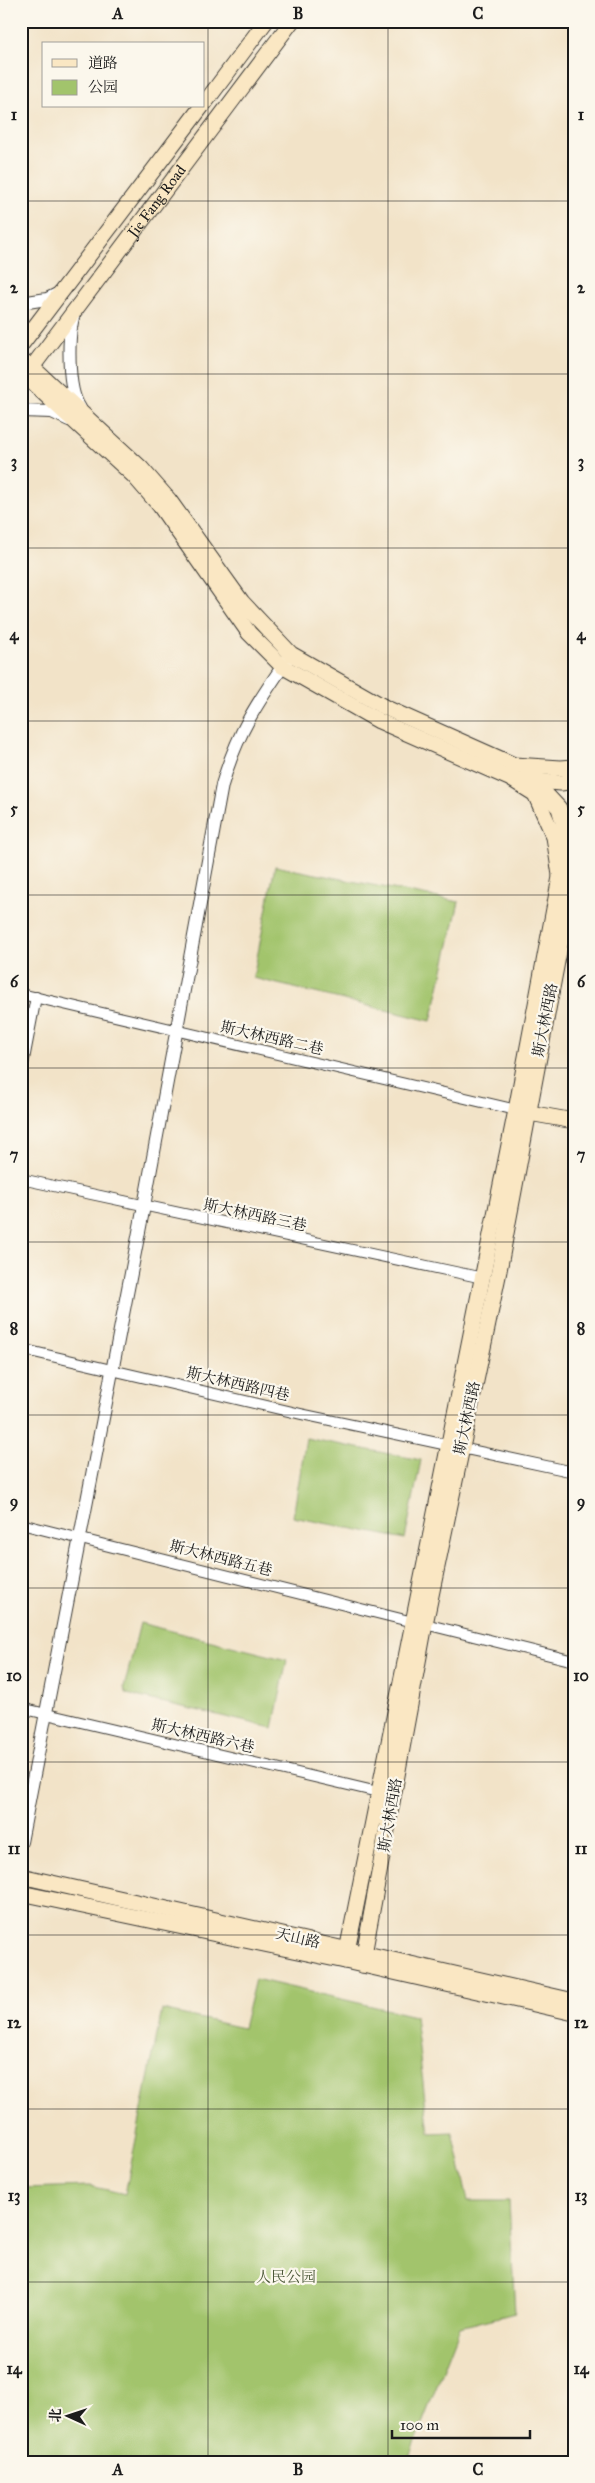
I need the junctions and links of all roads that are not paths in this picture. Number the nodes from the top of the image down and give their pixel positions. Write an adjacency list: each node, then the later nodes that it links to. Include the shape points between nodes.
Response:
1 (266, 21): 3 (main road, Jie Fang Road)
2 (292, 21): 7 (main road, Jie Fang Road)
3 (205, 102)
4 (201, 108): 5 (main road, Jie Fang Road)
5 (61, 292): 6 (street, via 47,299); 8 (main road, Jie Fang Road)
6 (21, 303)
7 (77, 305): 9 (main road, Jie Fang Road); 11 (street, via 71,327 71,388)
8 (21, 345)
9 (24, 371): 11 (main road)
10 (21, 411): 11 (street, via 52,412)
11 (82, 420): 12 (main road, via 142,468)
12 (287, 660): 14 (main road); 22 (street, via 257,702 230,757)
13 (574, 767): 14 (main road)
14 (512, 772): 15 (main road); 19 (main road, via 535,794)
15 (533, 780): 16 (main road); 17 (main road, via 559,808)
16 (574, 782)
17 (573, 843): 18 (main road); 19 (main road)
18 (574, 866)
19 (567, 874): 24 (main road, 斯大林西路)
20 (21, 994): 21 (street, 斯大林西路二巷)
21 (36, 997): 22 (street, 斯大林西路二巷); 23 (street)
22 (175, 1031): 24 (street, 斯大林西路二巷); 27 (street)
23 (21, 1075)
24 (522, 1111): 25 (main road); 28 (main road, 斯大林西路); 31 (main road, 斯大林西路, via 498,1276)
25 (574, 1121)
26 (21, 1179): 27 (street, 斯大林西路三巷)
27 (144, 1206): 28 (street, 斯大林西路三巷); 30 (street)
28 (483, 1278): 31 (main road, 斯大林西路)
29 (21, 1349): 30 (street, 斯大林西路四巷)
30 (111, 1370): 31 (street, 斯大林西路四巷); 34 (street)
31 (454, 1447): 32 (street, 斯大林西路四巷); 35 (main road, 斯大林西路)
32 (574, 1472)
33 (21, 1524): 34 (street, 斯大林西路五巷)
34 (79, 1538): 35 (street, 斯大林西路五巷); 38 (street)
35 (419, 1623): 36 (street, 斯大林西路五巷); 39 (main road, 斯大林西路); 44 (main road, 斯大林西路)
36 (574, 1661)
37 (21, 1708): 38 (street, 斯大林西路六巷)
38 (46, 1714): 39 (street, 斯大林西路六巷); 40 (street)
39 (378, 1792): 43 (main road, 斯大林西路)
40 (21, 1842)
41 (21, 1876): 43 (main road, 天山路)
42 (21, 1893): 43 (main road, 天山路)
43 (346, 1955): 44 (main road, 天山路)
44 (364, 1959): 45 (main road, 天山路); 46 (main road, 天山路)
45 (574, 2001)
46 (574, 2013)

